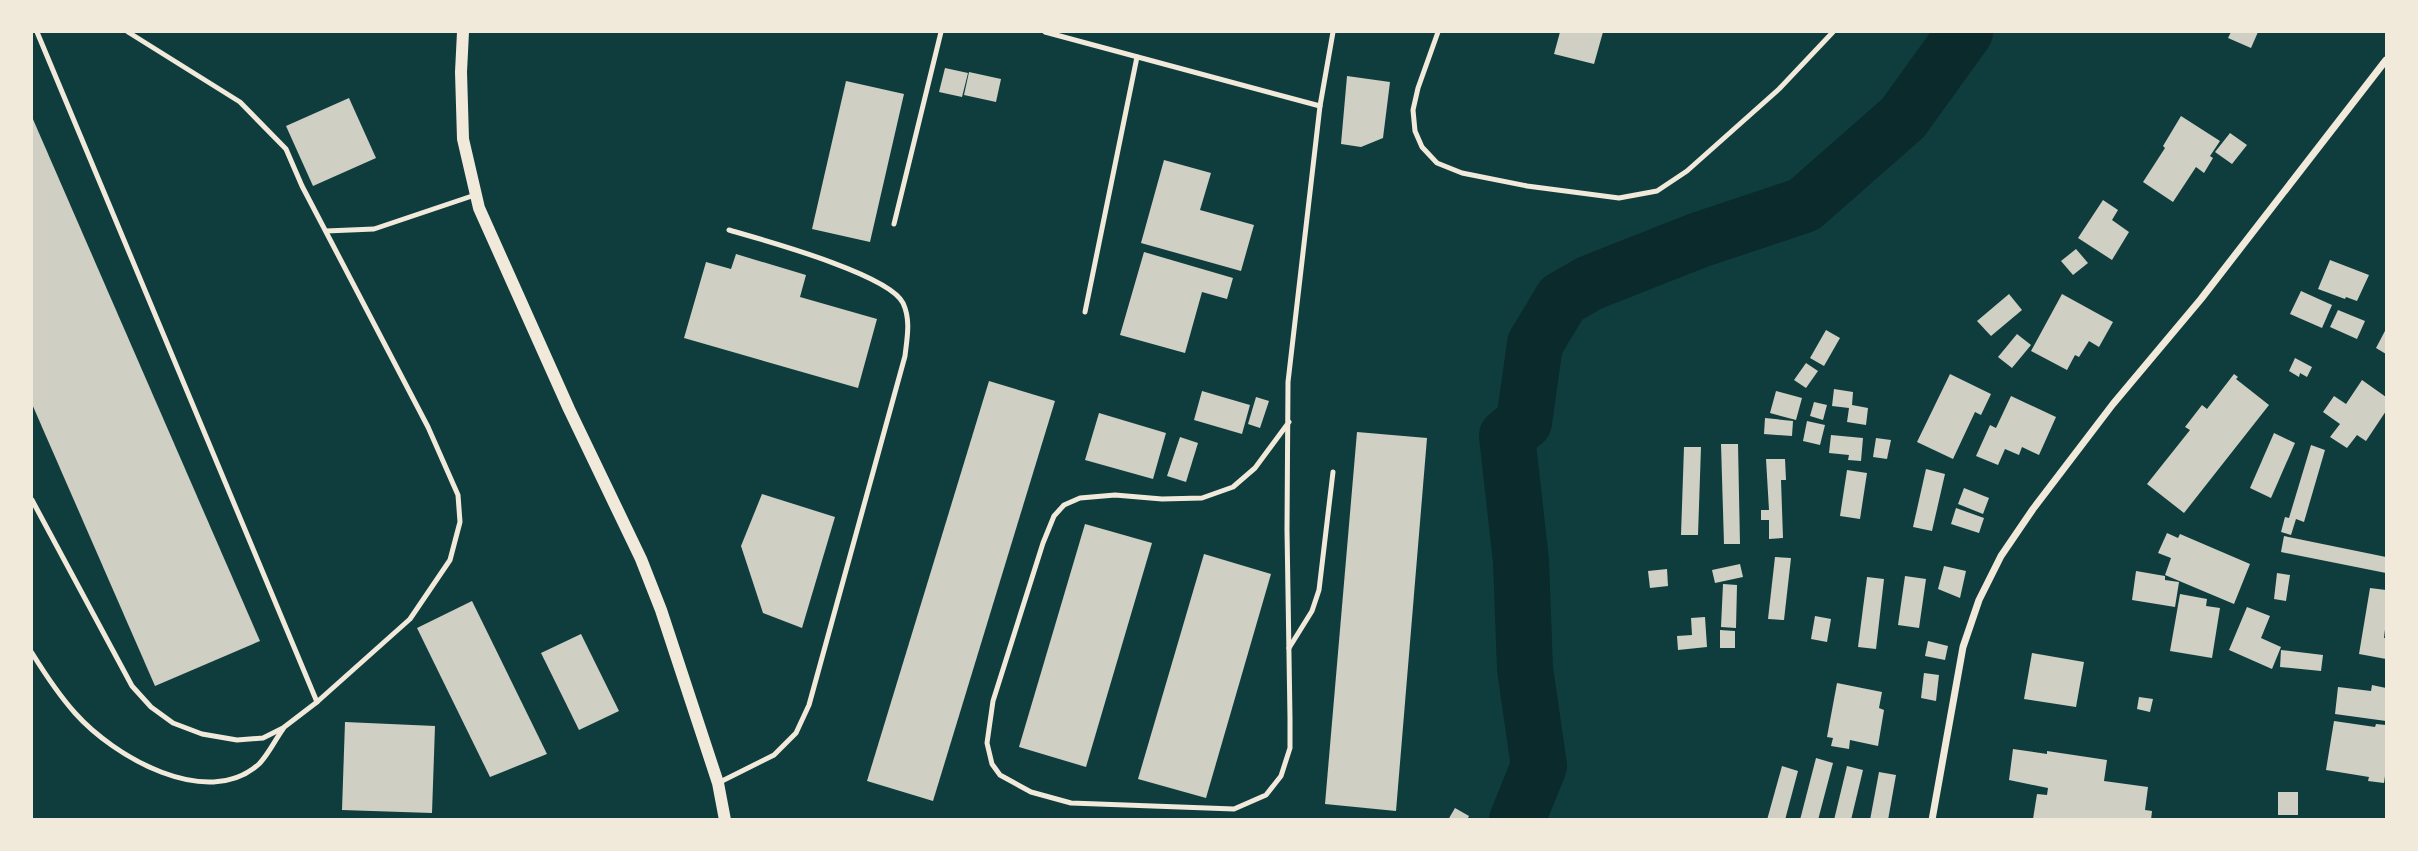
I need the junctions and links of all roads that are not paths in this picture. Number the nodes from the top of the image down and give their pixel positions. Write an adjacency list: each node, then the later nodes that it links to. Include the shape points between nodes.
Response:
1 (37, 32): 22 (lane)
2 (128, 32): 15 (lane, via 240,102 286,149)
3 (463, 32): 12 (street, via 463,139)
4 (941, 32): 13 (lane)
5 (1045, 32): 9 (lane)
6 (1333, 32): 11 (lane)
7 (1438, 32): 8 (lane, via 1413,110 1422,147 1437,163 1527,186 1619,198 1657,191 1687,172 1779,89)
8 (1833, 32)
9 (1137, 57): 11 (lane); 16 (lane)
10 (2386, 60): 26 (street, via 2201,299 2113,404 2001,556 1979,600 1964,647)
11 (1320, 106): 17 (lane, via 1288,382)
12 (475, 194): 15 (lane, via 374,229); 24 (street, via 569,410 641,559)
13 (894, 223)
14 (729, 230): 24 (lane, via 813,256 887,286 902,301 909,327 905,356 809,705 796,733 774,755)
15 (326, 231): 22 (lane, via 428,426 458,495 460,522 450,560 410,618)
16 (1085, 312)
17 (1289, 422): 20 (lane); 20 (lane, via 1255,468 1233,487 1202,498 1080,498 1054,516 993,701 987,743 992,764 1000,775 1031,792 1071,803 1234,809 1266,794 1281,776 1290,748)
18 (1333, 472): 20 (lane, via 1319,590)
19 (32, 500): 23 (lane, via 132,686 151,706 173,723 237,740 263,738)
20 (1289, 648)
21 (32, 653): 23 (lane, via 77,715 106,741 170,775 205,783 235,779 259,764)
22 (317, 702): 23 (lane)
23 (284, 727)
24 (718, 783): 25 (street)
25 (725, 820)
26 (1932, 820)

